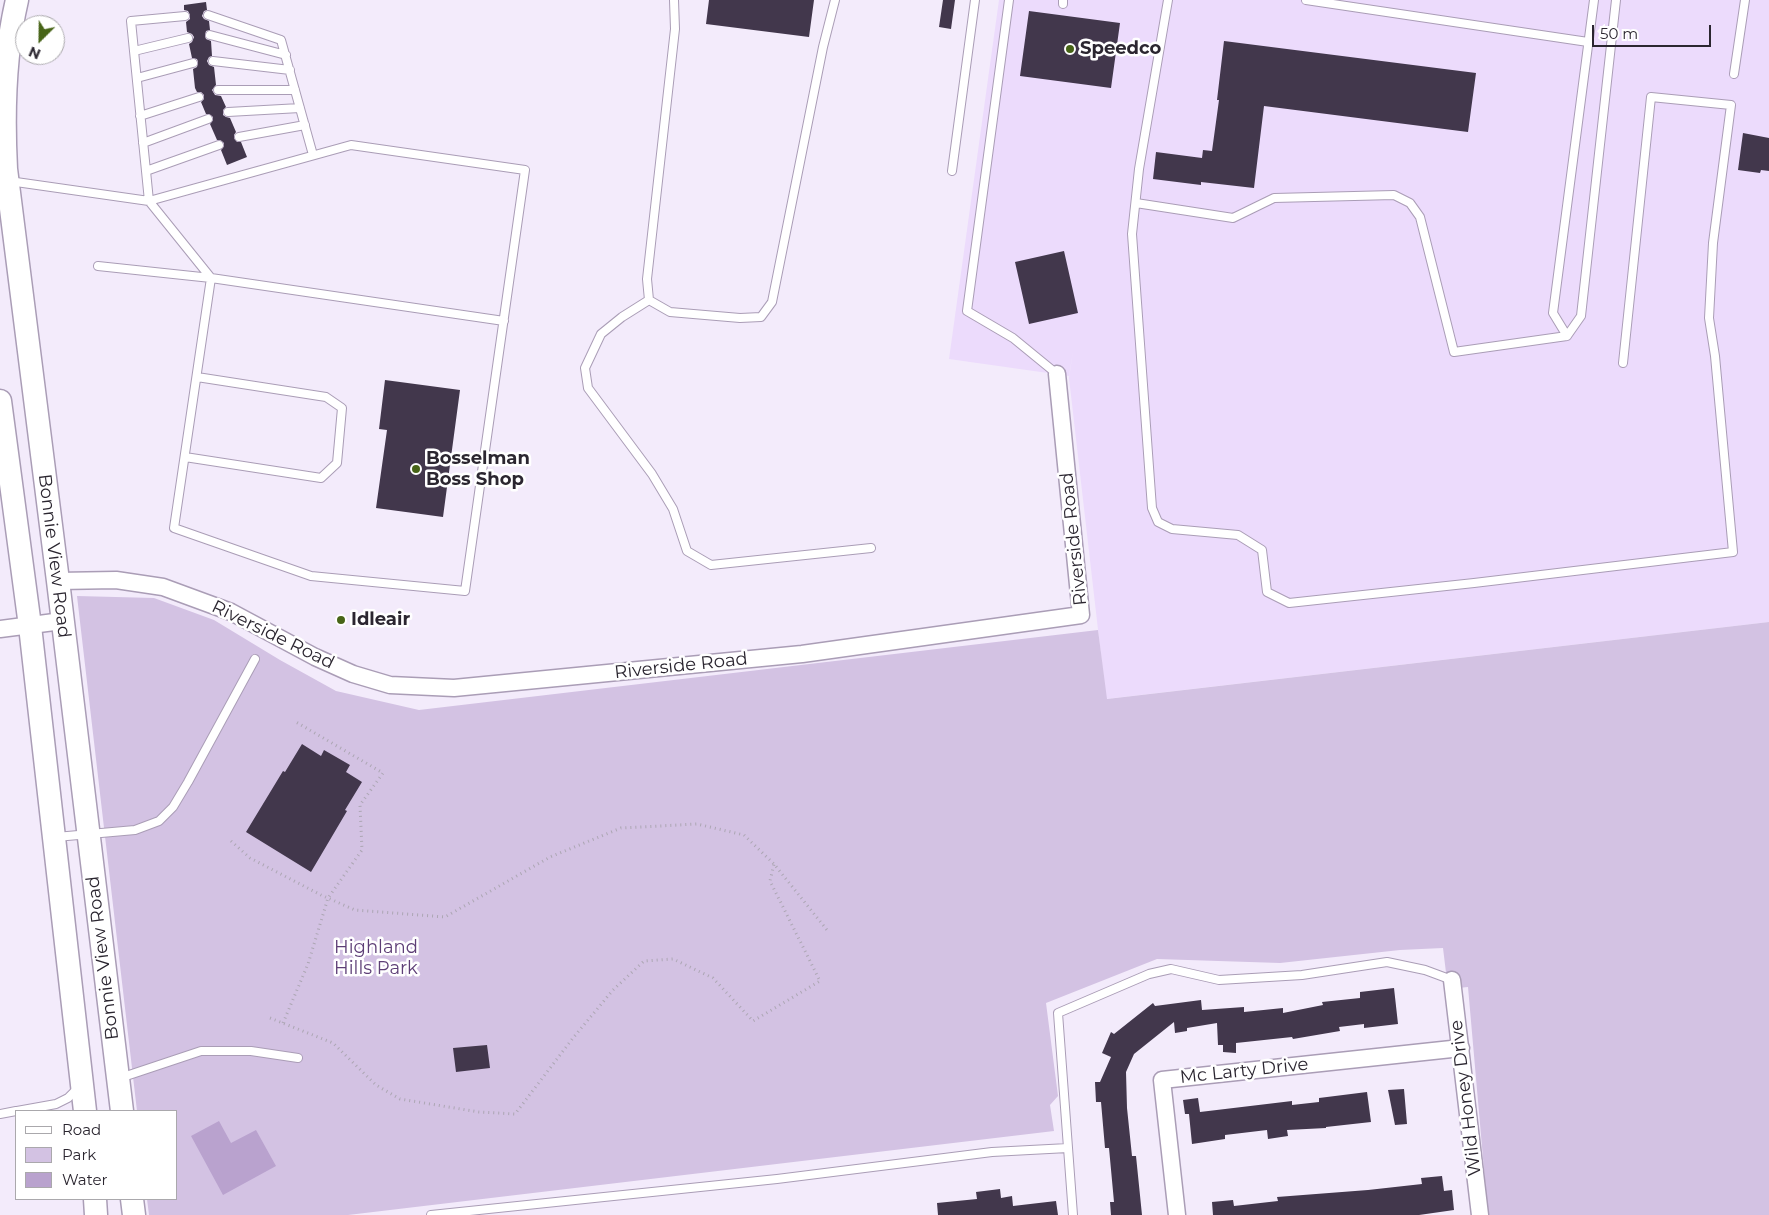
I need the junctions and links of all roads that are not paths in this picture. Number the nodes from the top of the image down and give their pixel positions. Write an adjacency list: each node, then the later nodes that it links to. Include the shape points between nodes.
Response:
1 (17, 0): 37 (main road, Bonnie View Road, via 8,48)
2 (674, 0): 42 (lane, via 675,29 646,279)
3 (835, 0): 42 (lane, via 772,302 761,317 740,318 670,312)
4 (975, 0): 36 (lane)
5 (1008, 0): 46 (lane, via 967,311 1012,338)
6 (1168, 0): 39 (lane)
7 (1306, 0): 15 (lane)
8 (1594, 0): 15 (lane)
9 (1616, 0): 44 (lane, via 1581,316)
10 (1745, 0): 21 (lane)
11 (208, 15): 17 (lane, via 281,40)
12 (185, 16): 16 (lane, via 131,21)
13 (210, 36): 17 (lane)
14 (188, 38): 16 (lane)
15 (1588, 42): 44 (lane, via 1553,313)
16 (134, 51): 22 (lane)
17 (286, 56): 20 (lane)
18 (213, 61): 20 (lane)
19 (193, 63): 22 (lane)
20 (290, 70): 24 (lane)
21 (1734, 74)
22 (136, 78): 28 (lane)
23 (218, 90): 24 (lane)
24 (295, 90): 26 (lane)
25 (198, 96): 28 (lane)
26 (300, 108): 27 (lane); 30 (lane)
27 (228, 112)
28 (140, 116): 32 (lane)
29 (208, 119): 32 (lane)
30 (305, 125): 31 (lane); 34 (lane)
31 (239, 137)
32 (143, 143): 35 (lane)
33 (219, 145): 35 (lane)
34 (313, 155): 38 (lane); 43 (lane, via 351,144 525,170)
35 (146, 171): 38 (lane)
36 (952, 171)
37 (4, 180): 38 (lane); 51 (main road, Bonnie View Road)
38 (149, 201): 41 (lane)
39 (1136, 203): 44 (lane, via 1233,218 1274,198 1394,194 1410,204 1420,217 1454,352); 45 (lane, via 1132,234 1152,508 1158,522 1172,530 1238,535 1262,550 1266,592 1289,603 1733,552 1709,318 1713,243 1731,106 1651,97)
40 (98, 266): 41 (lane)
41 (211, 278): 43 (lane); 47 (lane)
42 (649, 300): 50 (lane, via 601,334 585,368 588,388 652,474 673,510 687,550 711,565)
43 (504, 320): 49 (lane, via 465,591 311,576 174,528)
44 (1567, 336)
45 (1624, 363)
46 (1057, 374): 51 (street, Riverside Road, via 1081,615 802,654 454,688 390,685 353,674 231,612 163,587 116,580)
47 (196, 377): 49 (lane); 49 (lane, via 326,397 342,408 337,463 321,478)
48 (0, 402): 53 (main road, Bonnie View Road)
49 (185, 457)
50 (871, 548)
51 (58, 581): 52 (main road, Bonnie View Road)
52 (62, 621): 53 (street); 56 (main road, Bonnie View Road)
53 (30, 626): 54 (street); 57 (main road, Bonnie View Road)
54 (0, 629)
55 (255, 659): 56 (lane, via 188,782 159,822 135,830)
56 (88, 834): 57 (lane); 61 (main road, Bonnie View Road)
57 (54, 837): 62 (main road, Bonnie View Road)
58 (1452, 980): 59 (street, Wild Honey Drive); 68 (lane, via 1426,970 1387,962 1302,975 1219,980 1171,969 1149,974 1058,1013)
59 (1461, 1048): 75 (street, Mc Larty Drive, via 1162,1080); 76 (street, Wild Honey Drive)
60 (298, 1058): 61 (lane, via 251,1051 201,1051)
61 (118, 1079): 62 (main road); 65 (main road, Bonnie View Road)
62 (82, 1084): 63 (lane, via 68,1098 56,1104); 64 (main road, Bonnie View Road)
63 (23, 1110)
64 (85, 1110)
65 (122, 1110)
66 (15, 1111): 67 (lane)
67 (0, 1114)
68 (1068, 1148): 73 (lane, via 992,1152 777,1180); 74 (lane)
69 (95, 1200): 71 (main road)
70 (132, 1200): 72 (main road)
71 (96, 1215)
72 (134, 1215)
73 (431, 1215)
74 (1073, 1215)
75 (1177, 1215)
76 (1480, 1215)

